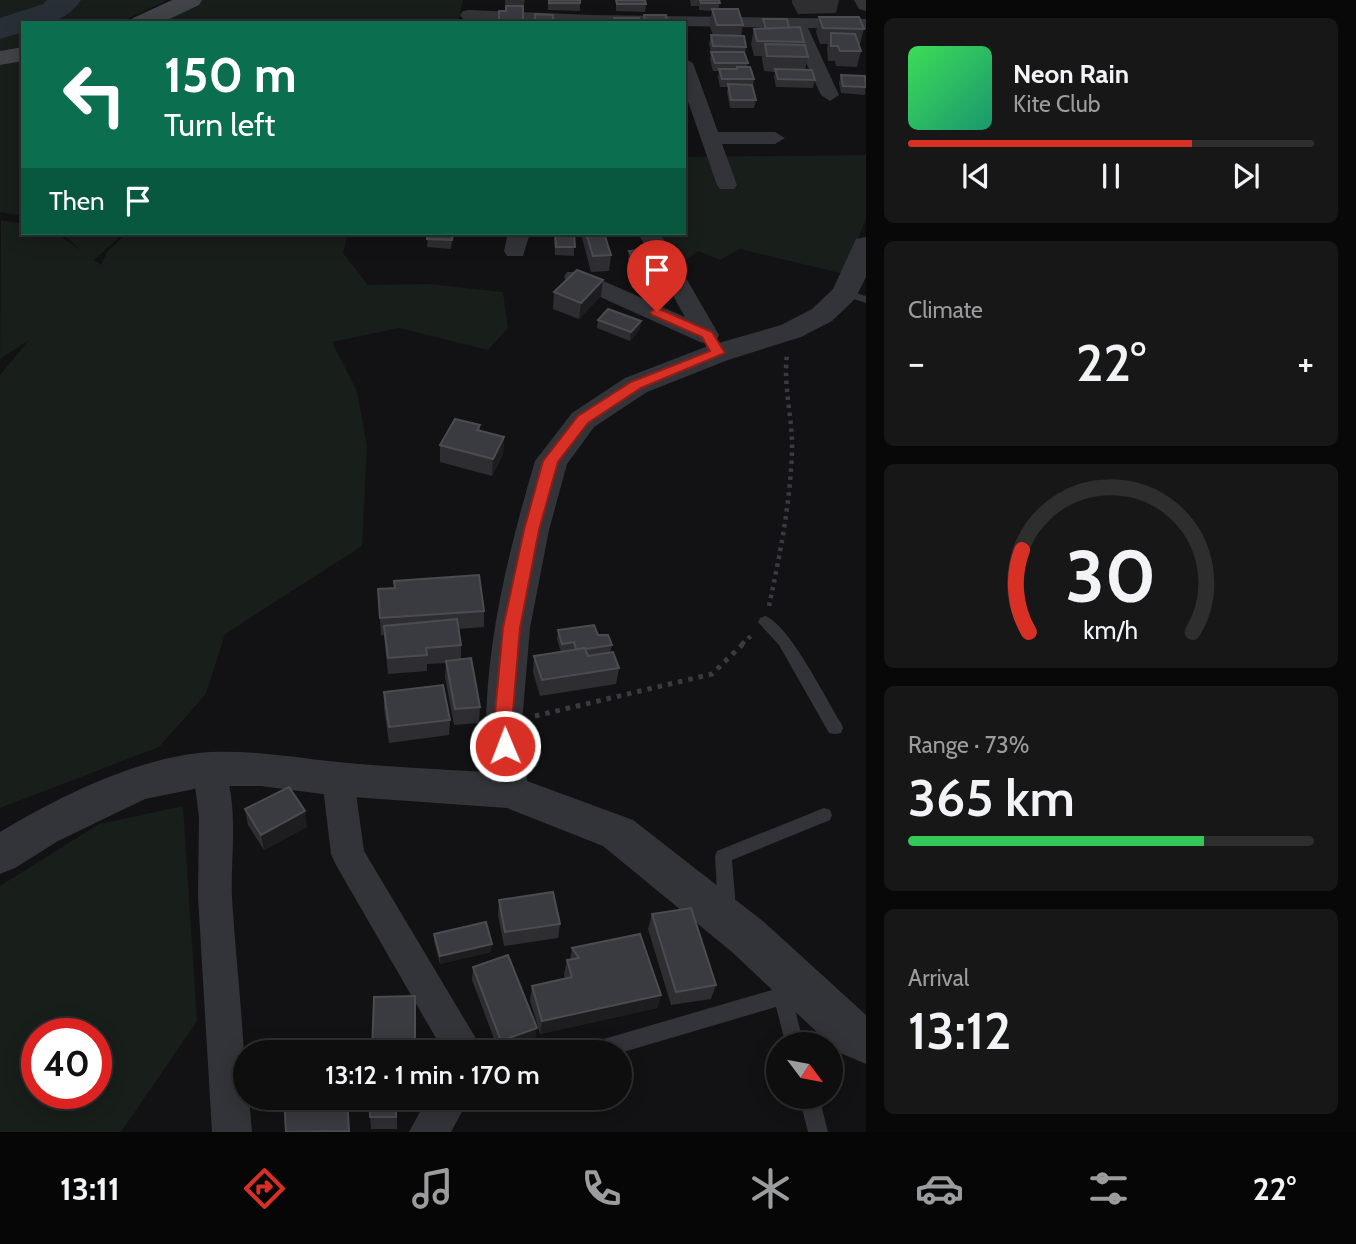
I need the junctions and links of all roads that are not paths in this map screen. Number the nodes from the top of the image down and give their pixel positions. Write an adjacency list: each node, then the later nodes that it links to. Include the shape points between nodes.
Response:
1 (191, 0): 7 (main road)
2 (591, 0): 8 (street)
3 (864, 0): 4 (street)
4 (866, 5)
5 (537, 9): 6 (street); 8 (street)
6 (468, 12)
7 (145, 21)
8 (593, 21)
9 (686, 22): 10 (street)
10 (796, 22): 11 (street); 15 (street)
11 (866, 24)
12 (21, 54): 13 (main road)
13 (0, 58)
14 (686, 69): 16 (street)
15 (830, 95)
16 (710, 138): 17 (street); 18 (street)
17 (775, 138)
18 (727, 185)
19 (650, 235): 23 (street)
20 (866, 245): 22 (street)
21 (575, 277): 23 (street)
22 (856, 296): 23 (street, via 791,331)
23 (712, 344): 28 (street, via 583,419 551,461 512,628 503,723)
24 (765, 622): 25 (lane, via 784,641)
25 (835, 729)
26 (209, 769): 27 (street, via 261,769); 30 (street, via 139,783 43,828); 39 (street, via 216,818 215,896)
27 (338, 779): 28 (street); 34 (street, via 348,854)
28 (508, 791): 31 (street, via 618,833)
29 (824, 815): 31 (lane, via 723,856)
30 (0, 855)
31 (727, 921): 32 (street)
32 (778, 979): 33 (lane); 35 (lane); 36 (street)
33 (792, 1032)
34 (458, 1040)
35 (621, 1040)
36 (866, 1041)
37 (443, 1110): 40 (street)
38 (812, 1110): 41 (lane)
39 (232, 1132)
40 (429, 1132)
41 (818, 1132)

